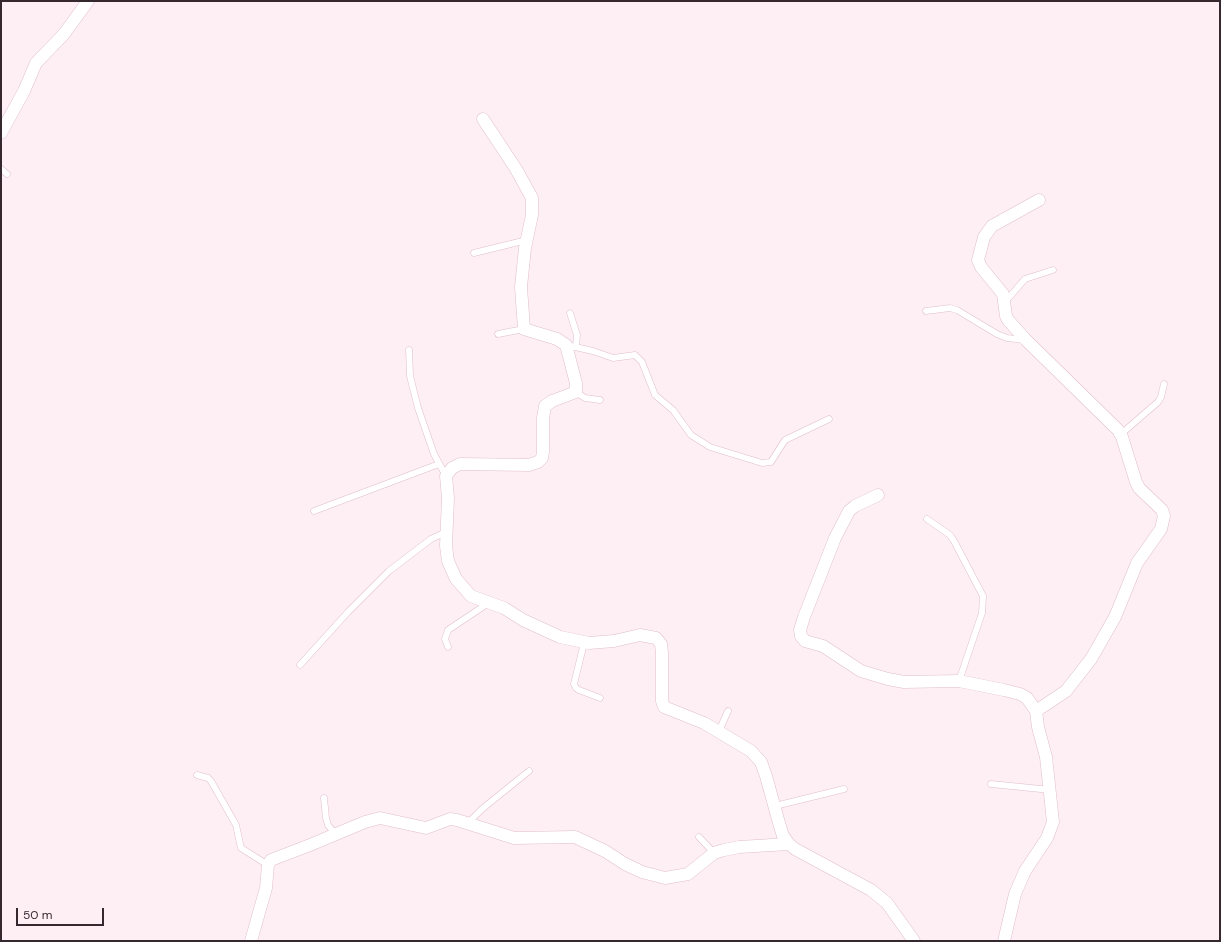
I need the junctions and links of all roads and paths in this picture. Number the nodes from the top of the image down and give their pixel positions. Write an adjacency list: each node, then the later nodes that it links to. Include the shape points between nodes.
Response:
1 (88, 1): 3 (street, via 64,34 36,63)
2 (483, 119): 7 (street, via 532,198)
3 (1, 133)
4 (1, 169): 5 (lane)
5 (7, 174)
6 (1039, 200): 10 (street, via 992,226 984,237 979,251 978,260 981,267 1003,294)
7 (527, 240): 8 (lane); 13 (street, via 521,287)
8 (474, 253)
9 (1053, 270): 10 (lane, via 1026,279)
10 (1005, 302): 15 (street, via 1006,316)
11 (926, 311): 15 (lane, via 950,308 957,310 997,334)
12 (570, 313): 16 (lane, via 577,335)
13 (524, 330): 14 (lane); 16 (street)
14 (498, 334)
15 (1026, 340): 22 (street)
16 (571, 346): 19 (street); 21 (lane, via 613,358 635,355 642,362 655,395 673,410 690,435 710,447 762,463 771,462 785,440)
17 (409, 350): 23 (lane, via 408,368 416,402)
18 (1164, 384): 22 (lane, via 1158,402)
19 (576, 392): 20 (lane, via 585,398); 24 (street, via 545,406 542,418 543,452 538,462 528,465 460,464 452,468)
20 (600, 400)
21 (829, 419)
22 (1121, 434): 36 (street, via 1132,474 1139,488 1162,510 1163,522 1137,563 1115,617 1091,659 1066,690)
23 (440, 464): 24 (lane); 26 (lane)
24 (446, 476): 28 (street)
25 (878, 495): 33 (street, via 849,511 835,538 804,617 801,636 805,641 823,646 861,671 888,679 917,682)
26 (314, 511)
27 (927, 519): 33 (lane, via 954,540 983,596 982,613)
28 (446, 532): 29 (street, via 448,561 456,579 471,596); 32 (lane, via 431,539 389,571)
29 (490, 602): 30 (street, via 560,637); 31 (lane, via 448,630 445,638)
30 (584, 643): 34 (lane, via 574,684 579,690); 37 (street, via 604,643 640,636 656,638 661,644 664,707)
31 (448, 646)
32 (300, 665)
33 (959, 680): 36 (street, via 1020,694 1031,702)
34 (600, 698)
35 (728, 711): 37 (lane)
36 (1036, 711): 42 (street)
37 (719, 731): 44 (street, via 756,756 766,776)
38 (529, 771): 45 (lane)
39 (197, 775): 50 (lane, via 211,781 236,825 241,848)
40 (991, 784): 42 (lane)
41 (844, 789): 44 (lane)
42 (1051, 790): 53 (street, via 1054,815 1051,829 1025,871 1015,894)
43 (324, 798): 46 (lane, via 328,825)
44 (775, 806): 48 (street, via 783,836)
45 (469, 822): 46 (street, via 450,819 426,828 380,818); 49 (street, via 514,838 575,838 605,851 624,864 664,878 688,874)
46 (336, 835): 50 (street, via 276,857)
47 (698, 837): 49 (lane)
48 (789, 844): 49 (street, via 739,847); 52 (street, via 871,890 886,903)
49 (714, 853)
50 (268, 865): 51 (street, via 266,888)
51 (251, 941)
52 (914, 941)
53 (1004, 941)

